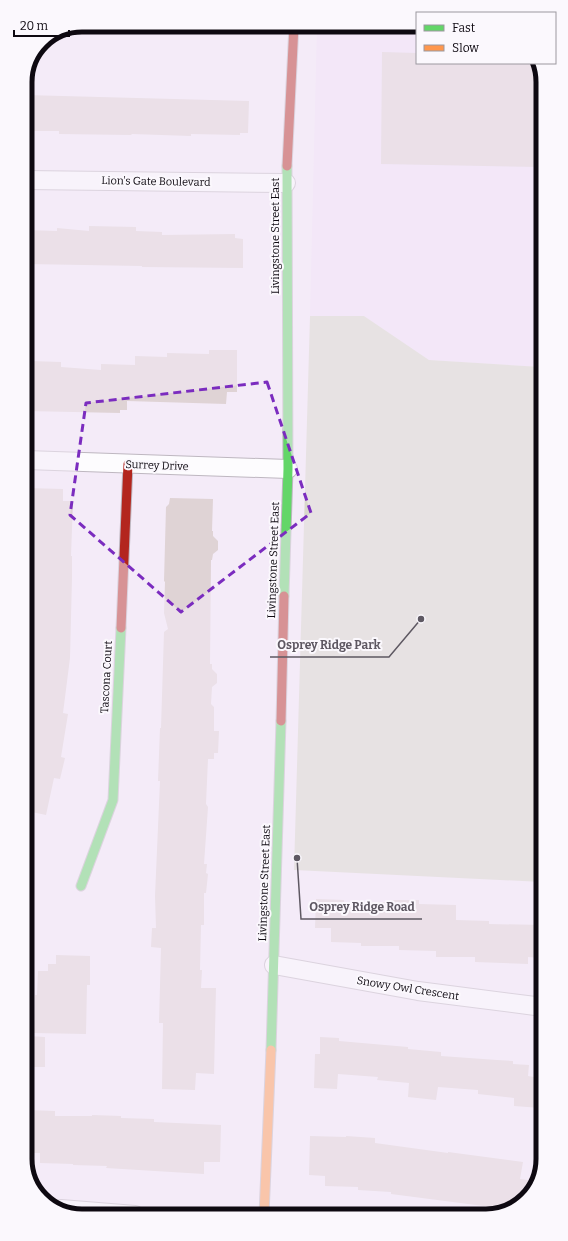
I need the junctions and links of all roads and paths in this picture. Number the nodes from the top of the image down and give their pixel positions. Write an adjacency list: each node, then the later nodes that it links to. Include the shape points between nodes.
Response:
1 (294, 32): 3 (street, Livingstone Street East)
2 (32, 180): 3 (street, Lion's Gate Boulevard)
3 (286, 183): 6 (street, Livingstone Street East)
4 (32, 460): 5 (street, Surrey Drive)
5 (128, 464): 6 (street, Surrey Drive); 7 (street, Tascona Court, via 113,800)
6 (288, 469): 8 (street, Livingstone Street East)
7 (81, 886)
8 (274, 964): 9 (street, Snowy Owl Crescent, via 418,991); 10 (street, Livingstone Street East)
9 (536, 1005)
10 (264, 1209)

